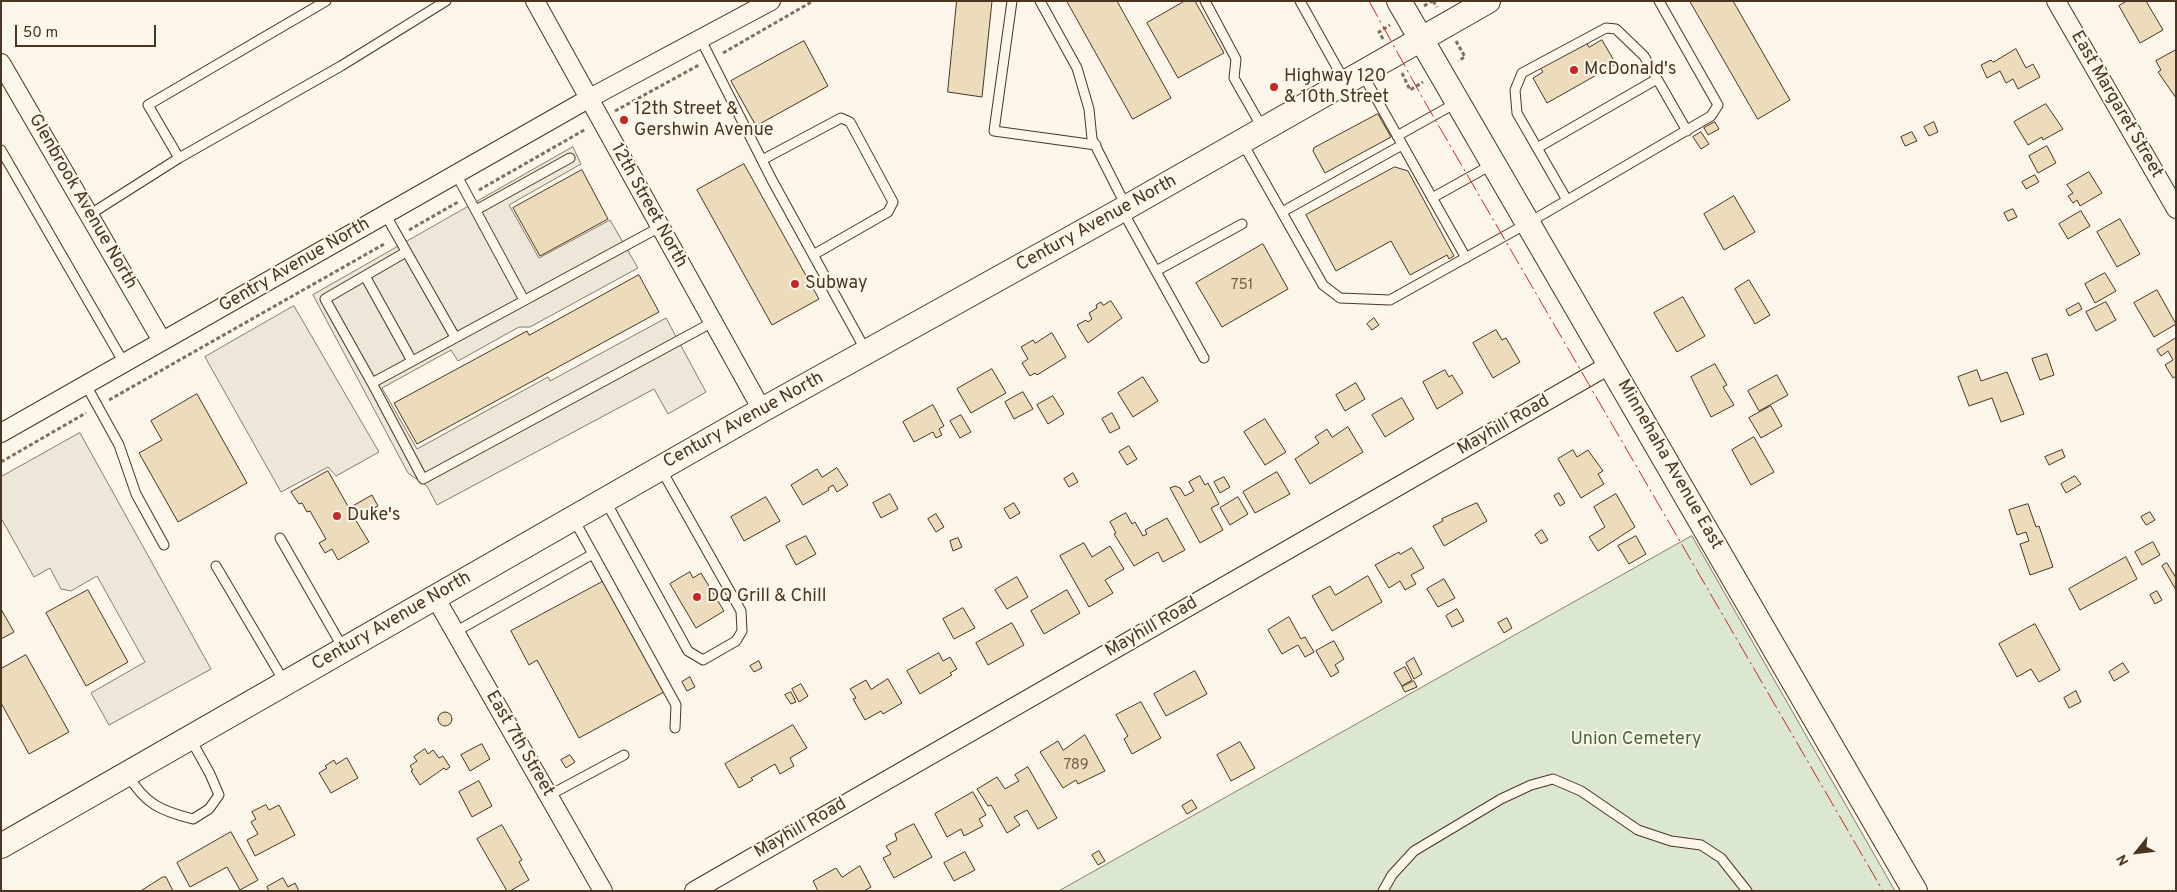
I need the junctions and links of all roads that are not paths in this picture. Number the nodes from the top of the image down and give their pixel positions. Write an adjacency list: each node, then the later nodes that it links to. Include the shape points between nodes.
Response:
1 (326, 1): 28 (lane, via 148,105)
2 (446, 1): 28 (lane, via 341,66)
3 (535, 1): 18 (street, 12th Street North)
4 (771, 1): 13 (street, Gentry Avenue North)
5 (1012, 1): 25 (lane, via 994,131)
6 (1040, 1): 25 (lane, via 1077,68)
7 (1205, 1): 20 (lane, via 1236,59 1234,78)
8 (1300, 1): 16 (lane)
9 (1399, 1): 14 (main road, Minnehaha Avenue East)
10 (1488, 1): 14 (main road, Century Avenue North)
11 (1659, 1): 21 (lane, via 1718,105 1711,116)
12 (2056, 1): 36 (street, East Margaret Street)
13 (701, 40): 18 (street, Gentry Avenue North); 30 (lane)
14 (1420, 40): 16 (main road, Century Avenue North); 19 (main road, Minnehaha Avenue East)
15 (1, 63): 40 (street, Glenbrook Avenue North)
16 (1354, 78): 20 (main road, Century Avenue North); 22 (lane)
17 (1657, 79): 21 (lane); 26 (lane); 26 (lane, via 1644,56 1616,29 1606,28 1522,73 1515,90 1517,113)
18 (588, 99): 32 (street, Gentry Avenue North); 43 (street, 12th Street North)
19 (1457, 102): 22 (lane); 31 (main road, Minnehaha Avenue East)
20 (1263, 130): 23 (main road, Century Avenue North)
21 (1687, 130): 34 (lane)
22 (1397, 136): 24 (lane)
23 (1242, 142): 35 (main road, Century Avenue North); 38 (lane)
24 (1402, 144): 33 (lane); 38 (lane)
25 (1096, 145): 35 (lane)
26 (1537, 148): 34 (lane)
27 (1, 150): 56 (lane)
28 (179, 158): 40 (lane)
29 (570, 158): 37 (lane)
30 (762, 160): 45 (lane); 45 (lane, via 841,118 850,122 893,202 888,212)
31 (1493, 164): 33 (lane); 42 (main road, Minnehaha Avenue East)
32 (456, 174): 37 (lane); 39 (street, Gentry Avenue North)
33 (1432, 198): 46 (lane)
34 (1567, 200): 42 (lane)
35 (1125, 208): 47 (lane); 53 (main road, Century Avenue North)
36 (2176, 209)
37 (476, 210): 49 (lane)
38 (1282, 212): 46 (lane, via 1323,285 1340,298 1390,300)
39 (385, 214): 44 (lane); 52 (street, Gentry Avenue North)
40 (89, 215): 52 (street, Glenbrook Avenue North)
41 (1242, 224): 47 (lane)
42 (1528, 224): 46 (lane); 57 (main road, Minnehaha Avenue East)
43 (660, 227): 49 (lane); 50 (street, 12th Street North)
44 (406, 252): 48 (lane); 51 (lane)
45 (813, 254): 53 (lane)
46 (1466, 258)
47 (1156, 272): 54 (lane)
48 (365, 276): 55 (lane); 58 (lane, via 325,299)
49 (524, 300): 51 (lane)
50 (713, 322): 58 (lane, via 423,479); 60 (street, 12th Street North)
51 (455, 337): 55 (lane)
52 (162, 341): 56 (street, Gentry Avenue North)
53 (867, 353): 60 (main road, Century Avenue North)
54 (1204, 358)
55 (412, 361): 58 (lane)
56 (124, 364): 59 (street, Gentry Avenue North)
57 (1611, 364): 80 (street, Mayhill Road); 83 (main road, Minnehaha Avenue East)
58 (372, 382)
59 (86, 385): 61 (street, Gentry Avenue North); 66 (lane, via 119,445 136,494)
60 (762, 410): 62 (main road, Century Avenue North)
61 (1, 433)
62 (660, 468): 63 (main road, Century Avenue North); 63 (lane, via 741,611 742,631 728,646 703,660 688,651)
63 (605, 500): 64 (main road, Century Avenue North)
64 (573, 518): 67 (lane); 69 (main road, Century Avenue North)
65 (280, 538): 71 (lane)
66 (164, 545)
67 (593, 554): 70 (lane); 73 (lane, via 676,705)
68 (216, 566): 72 (lane)
69 (435, 597): 70 (street, East 7th Street); 71 (main road, Century Avenue North)
70 (455, 632): 77 (street, East 7th Street)
71 (344, 649): 72 (main road, Century Avenue North)
72 (285, 683): 74 (main road, Century Avenue North)
73 (675, 728)
74 (189, 738): 76 (main road, Century Avenue North); 76 (lane, via 219,795 210,809 193,819 153,805 138,792)
75 (624, 756): 77 (lane)
76 (127, 773): 78 (main road, Century Avenue North)
77 (548, 796): 79 (street, East 7th Street)
78 (1, 846)
79 (603, 891)
80 (694, 891)
81 (1383, 891): 82 (lane, via 1392,875 1414,851 1502,799 1553,779 1581,791 1638,830 1671,841 1701,845 1721,858)
82 (1747, 891)
83 (1915, 891)

